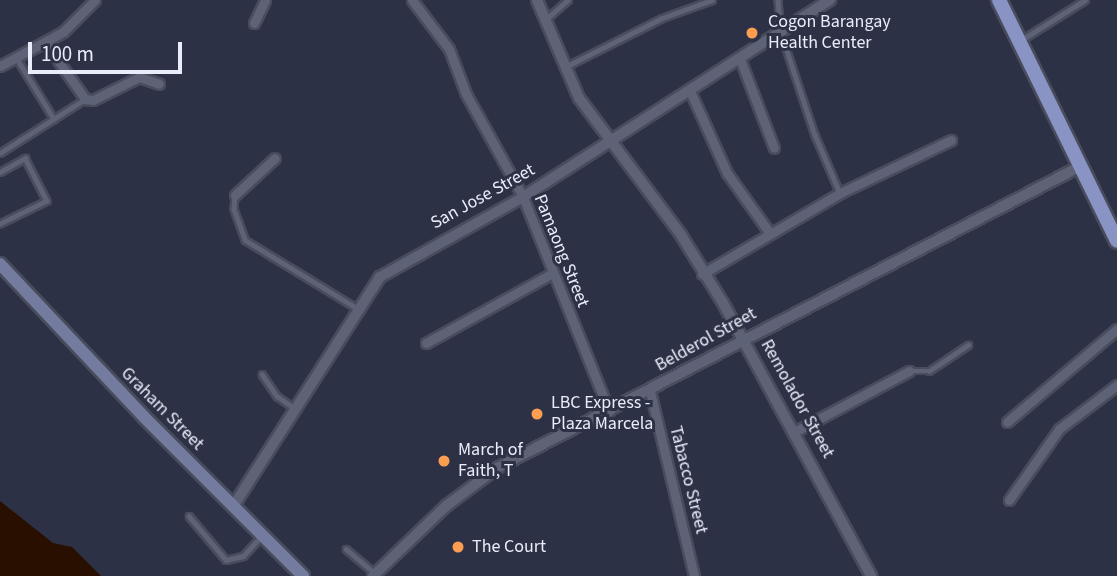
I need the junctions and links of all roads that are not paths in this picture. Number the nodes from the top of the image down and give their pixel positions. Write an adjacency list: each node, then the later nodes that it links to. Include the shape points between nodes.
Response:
1 (95, 0): 14 (street, via 63,32)
2 (265, 0): 12 (street)
3 (412, 0): 33 (street, Pamaong Street, via 449,49 466,94)
4 (537, 0): 11 (street, Remolador Street)
5 (568, 0): 11 (lane)
6 (712, 0): 19 (lane, via 662,18)
7 (778, 0): 13 (lane)
8 (830, 0): 13 (street, San Jose Street)
9 (1085, 0): 15 (lane)
10 (1000, 1): 15 (main road)
11 (545, 20): 19 (street, Remolador Street)
12 (254, 23)
13 (781, 33): 17 (street, San Jose Street); 31 (lane)
14 (45, 41): 16 (street); 22 (street)
15 (1019, 41): 29 (main road)
16 (15, 56): 18 (street); 23 (lane)
17 (740, 59): 21 (street, San Jose Street); 26 (street)
18 (0, 66)
19 (563, 68): 25 (street, Remolador Street)
20 (159, 83): 22 (street, via 139,77 93,100)
21 (690, 91): 25 (street, San Jose Street); 36 (street, via 727,173)
22 (85, 99): 23 (lane)
23 (54, 118): 27 (lane)
24 (951, 140): 31 (street)
25 (610, 142): 33 (street, San Jose Street); 40 (street, Remolador Street, via 681,235)
26 (774, 148)
27 (0, 153)
28 (275, 158): 32 (street)
29 (1079, 167): 35 (main road); 43 (street, Belderol Street)
30 (0, 172): 34 (lane, via 25,158 47,201)
31 (840, 193): 36 (street)
32 (235, 195): 41 (lane, via 234,209 245,240)
33 (523, 197): 39 (street, Pamaong Street); 41 (street, San Jose Street, via 380,276)
34 (0, 225)
35 (1114, 225): 37 (main road)
36 (769, 232): 40 (street)
37 (1117, 241)
38 (0, 264): 55 (main road, Graham Street)
39 (552, 273): 44 (street); 51 (street, Pamaong Street)
40 (702, 274): 43 (street, Remolador Street)
41 (357, 308): 50 (street, San Jose Street)
42 (1117, 329): 52 (street)
43 (743, 339): 49 (street, Belderol Street); 53 (street, Remolador Street)
44 (426, 343)
45 (968, 345): 46 (lane, via 929,371)
46 (909, 371): 53 (street)
47 (262, 374): 50 (lane, via 277,396)
48 (1117, 385): 54 (street, via 1059,429)
49 (650, 391): 51 (street, Belderol Street); 61 (street, Tabacco Street)
50 (294, 408): 55 (street, San Jose Street)
51 (609, 411): 59 (street, Belderol Street, via 497,468 446,506)
52 (1007, 422)
53 (796, 431): 62 (street, Remolador Street)
54 (1009, 500)
55 (234, 505): 57 (main road, Graham Street)
56 (189, 516): 57 (lane, via 226,560 243,556)
57 (263, 535): 60 (main road, Graham Street)
58 (346, 549): 59 (lane)
59 (374, 575)
60 (303, 576)
61 (694, 576)
62 (871, 576)

